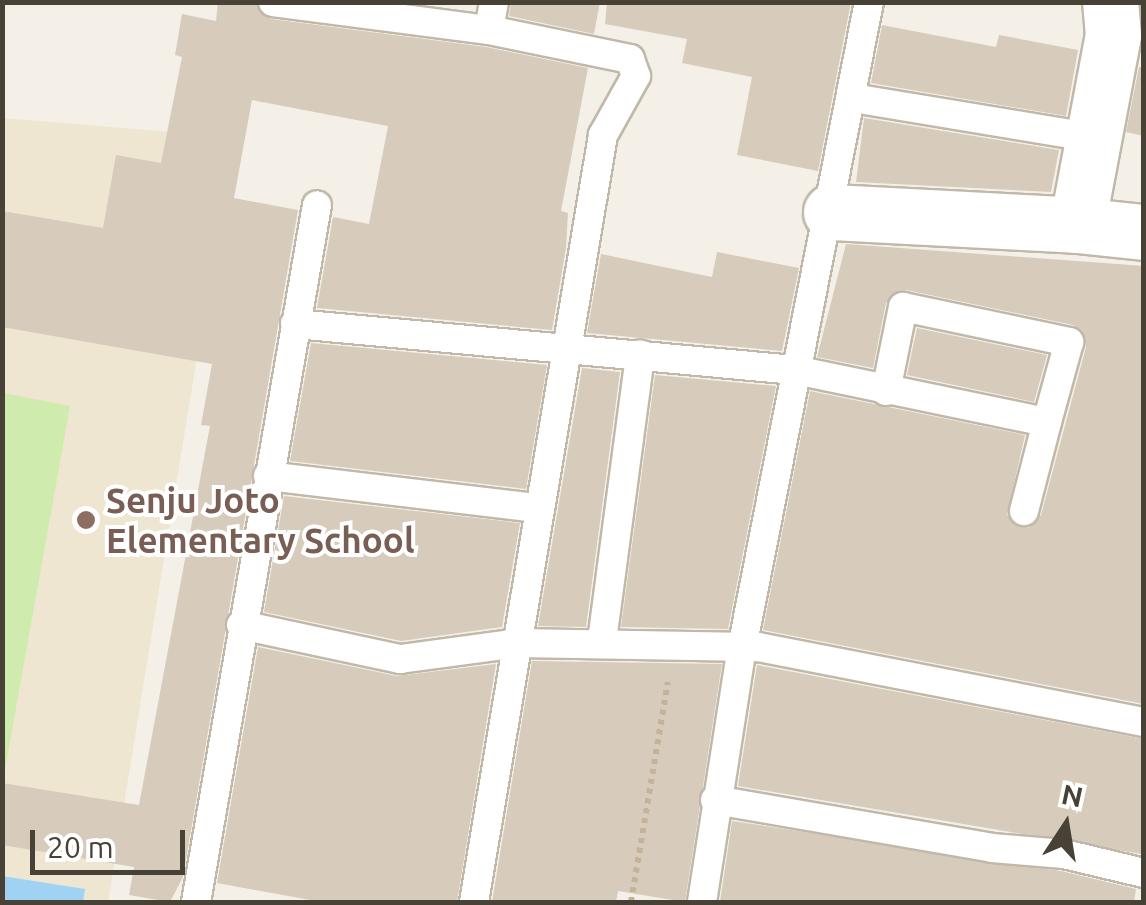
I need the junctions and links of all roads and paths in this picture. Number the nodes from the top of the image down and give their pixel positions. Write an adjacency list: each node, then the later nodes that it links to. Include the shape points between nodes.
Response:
1 (273, 2): 3 (lane)
2 (869, 2): 5 (lane)
3 (491, 16): 12 (lane, via 630,59 636,76 603,135)
4 (1122, 27): 6 (street)
5 (853, 98): 6 (lane); 8 (lane)
6 (1094, 138): 9 (street)
7 (317, 205): 11 (lane)
8 (831, 212): 9 (street); 14 (lane)
9 (1077, 225): 10 (street)
10 (1144, 232)
11 (295, 324): 12 (lane); 17 (lane)
12 (564, 351): 13 (lane); 18 (lane)
13 (640, 355): 14 (lane); 21 (lane)
14 (794, 370): 15 (lane); 24 (lane)
15 (886, 391): 16 (lane); 16 (lane, via 903,307 1069,342)
16 (1047, 422): 19 (lane)
17 (268, 476): 18 (lane); 20 (lane)
18 (538, 508): 22 (lane)
19 (1024, 510)
20 (240, 625): 22 (lane, via 400,659); 28 (lane)
21 (602, 641): 22 (lane); 23 (lane)
22 (518, 642): 29 (lane)
23 (675, 642): 24 (lane); 30 (path)
24 (742, 648): 25 (lane); 26 (lane)
25 (1144, 722)
26 (715, 800): 27 (lane, via 992,848 1064,854); 31 (lane)
27 (1144, 873)
28 (196, 902)
29 (474, 902)
30 (631, 902)
31 (702, 902)

